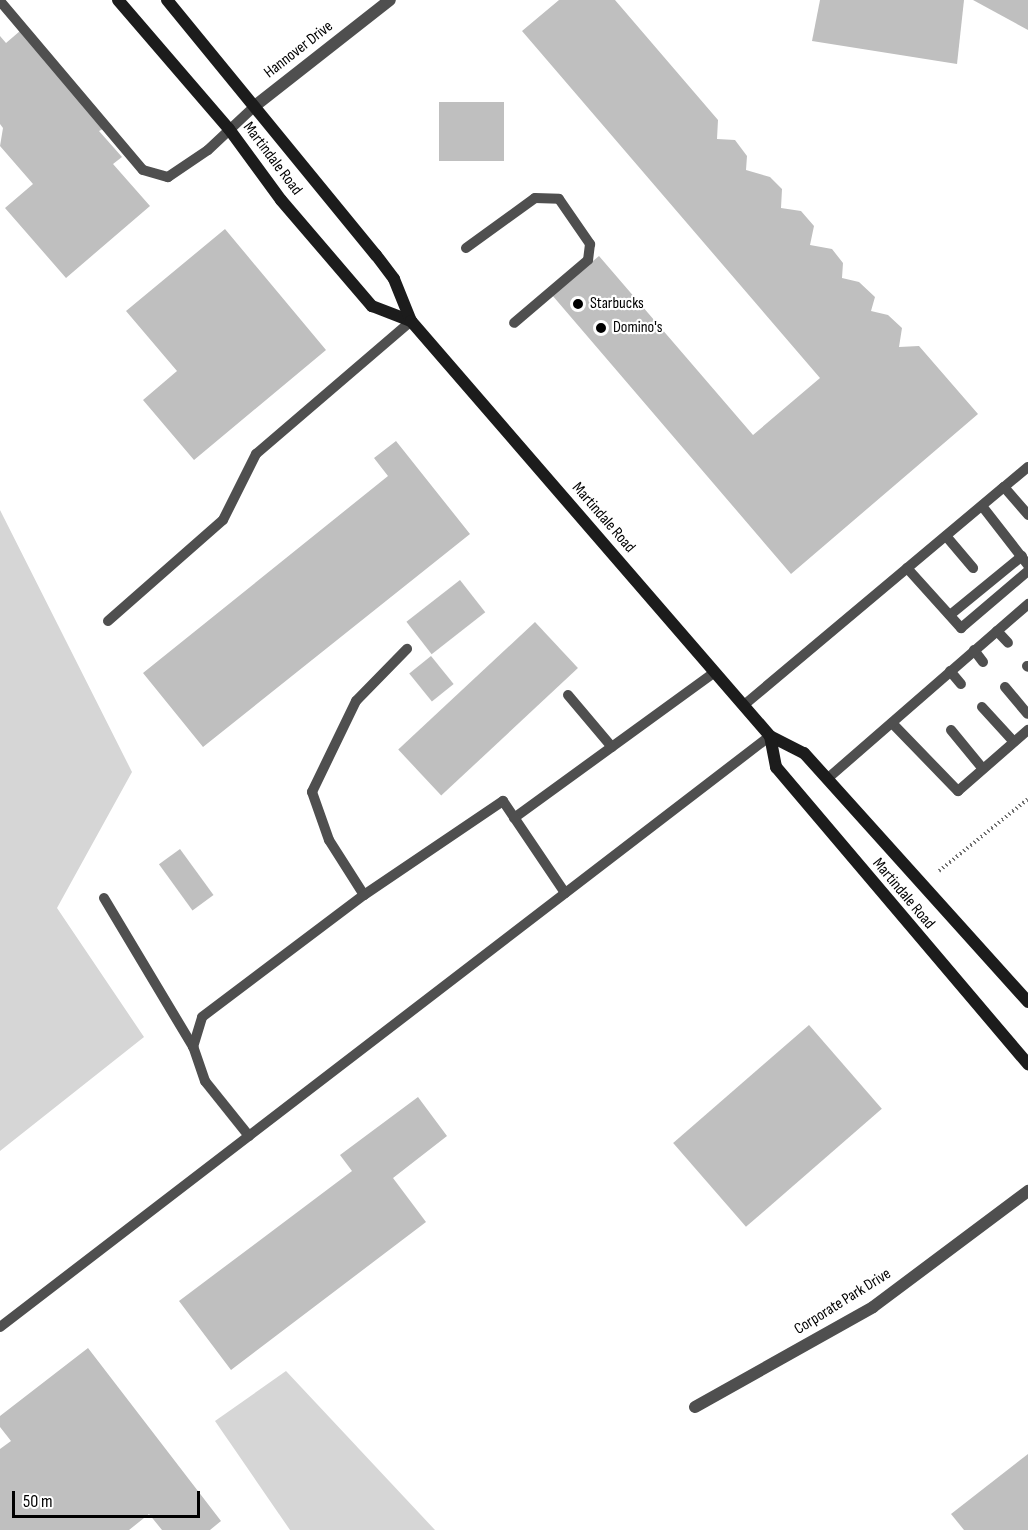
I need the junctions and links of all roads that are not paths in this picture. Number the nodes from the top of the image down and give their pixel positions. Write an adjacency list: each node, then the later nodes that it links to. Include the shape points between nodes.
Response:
1 (118, 0): 6 (main road, Martindale Road)
2 (167, 0): 5 (main road, Martindale Road)
3 (390, 0): 5 (street, Hannover Drive)
4 (0, 1): 6 (lane, via 143,170 168,177 208,150)
5 (256, 105): 6 (lane); 8 (main road, Martindale Road, via 394,279)
6 (229, 129): 8 (main road, Martindale Road, via 281,200 372,306)
7 (466, 248): 9 (lane, via 535,198 559,199 590,244 588,260)
8 (411, 321): 21 (lane, via 256,454 223,520); 28 (main road, Martindale Road)
9 (514, 323)
10 (1028, 467): 11 (lane)
11 (1004, 487): 12 (lane); 13 (lane)
12 (982, 506): 14 (lane); 15 (lane)
13 (1028, 515)
14 (946, 536): 16 (lane); 17 (lane)
15 (1025, 560): 20 (lane)
16 (908, 568): 20 (lane); 33 (lane)
17 (973, 568)
18 (1028, 571): 20 (lane, via 961,628)
19 (1028, 604): 22 (lane)
20 (950, 615)
21 (108, 621)
22 (997, 631): 23 (lane); 25 (lane)
23 (1008, 643)
24 (407, 649): 47 (lane, via 356,701 312,792 328,840)
25 (974, 650): 26 (lane); 27 (lane)
26 (983, 662)
27 (950, 671): 29 (lane); 32 (lane)
28 (715, 672): 33 (main road, Martindale Road); 42 (lane)
29 (961, 684)
30 (1005, 687): 36 (lane)
31 (568, 695): 42 (lane)
32 (922, 696): 34 (lane); 37 (lane)
33 (744, 705): 40 (main road, Martindale Road)
34 (930, 706)
35 (982, 707): 41 (lane)
36 (1028, 714)
37 (892, 723): 43 (lane, via 958,791); 44 (lane)
38 (951, 730): 43 (lane)
39 (1028, 730): 41 (lane)
40 (770, 736): 44 (main road, Martindale Road, via 804,753); 46 (lane); 51 (main road, Martindale Road, via 776,767)
41 (1014, 742): 43 (lane)
42 (612, 747): 45 (lane)
43 (983, 769)
44 (827, 779): 49 (main road, Martindale Road)
45 (514, 818): 46 (lane); 47 (lane, via 503,801)
46 (566, 893): 52 (lane)
47 (364, 895): 50 (lane, via 202,1017)
48 (104, 898): 50 (lane)
49 (1028, 1002)
50 (193, 1047): 52 (lane, via 205,1081)
51 (1028, 1064)
52 (249, 1136): 54 (lane)
53 (1028, 1191): 55 (street, Corporate Park Drive, via 873,1307)
54 (0, 1327)
55 (695, 1407)

